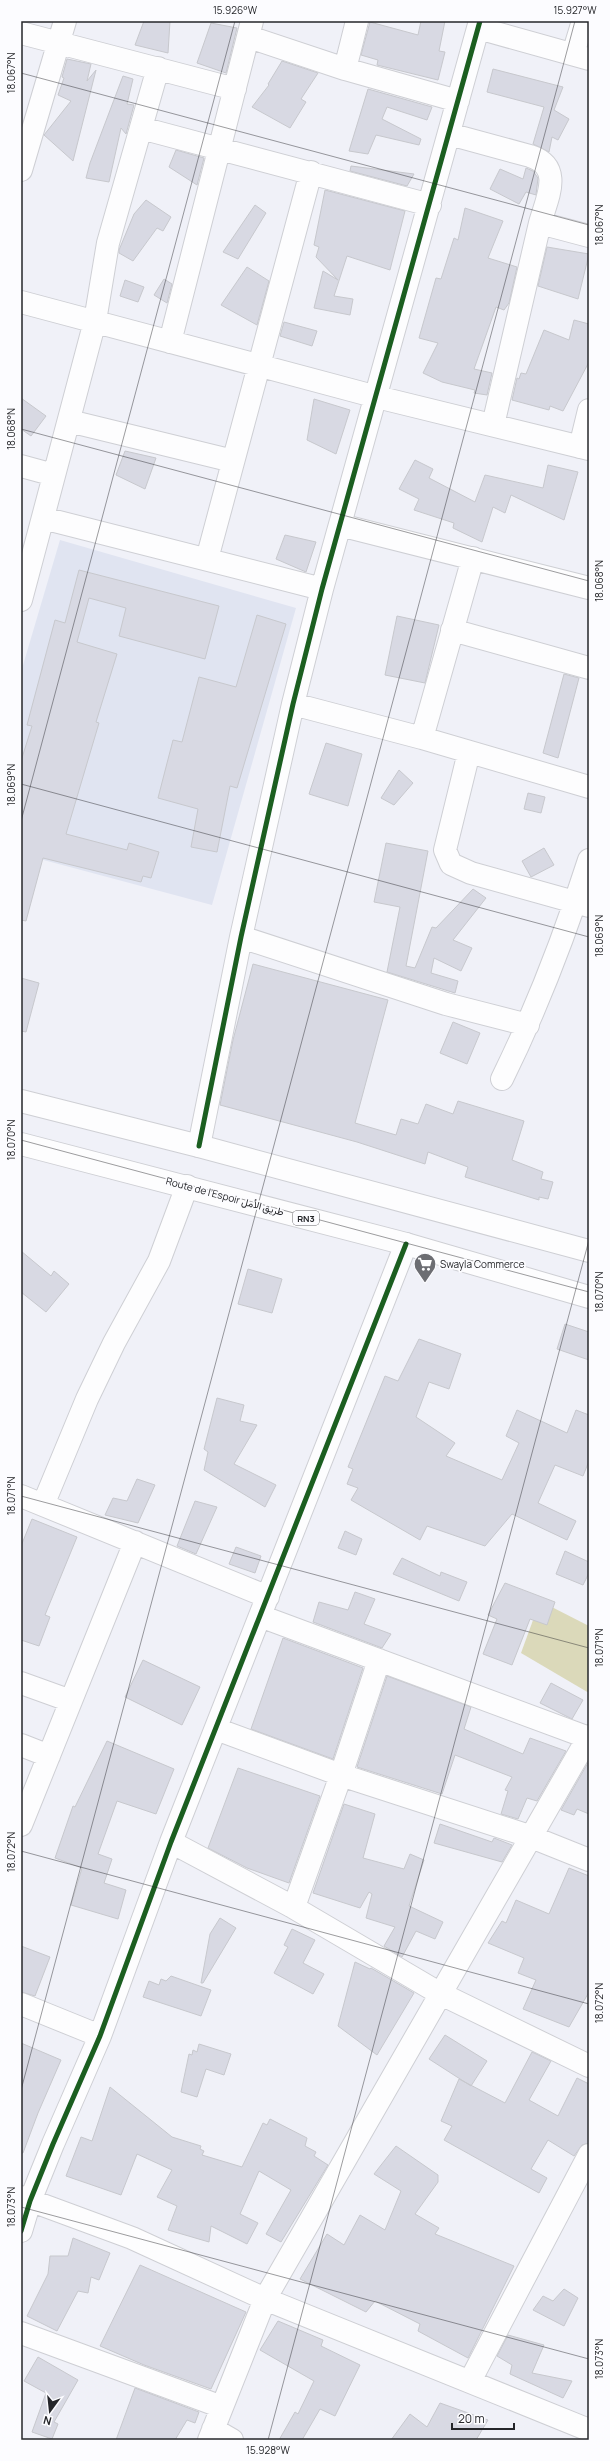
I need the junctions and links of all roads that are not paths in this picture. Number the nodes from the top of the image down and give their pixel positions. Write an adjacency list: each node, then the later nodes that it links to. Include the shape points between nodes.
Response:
1 (65, 21): 7 (main road)
2 (357, 21): 10 (main road)
3 (583, 21): 8 (main road)
4 (479, 25): 8 (main road); 12 (main road)
5 (250, 29): 10 (main road); 11 (main road)
6 (21, 33): 7 (main road)
7 (59, 43): 9 (main road); 16 (main road)
8 (581, 57)
9 (158, 68): 11 (main road); 13 (main road)
10 (345, 69): 12 (main road)
11 (235, 89): 15 (main road)
12 (458, 102): 14 (main road)
13 (141, 128): 15 (main road); 22 (main road, via 108,243)
14 (449, 134): 18 (main road); 19 (main road, via 540,159 548,167 552,181)
15 (220, 150): 17 (main road); 23 (main road)
16 (21, 170)
17 (310, 172): 18 (main road); 24 (main road)
18 (430, 204): 25 (main road)
19 (540, 224): 20 (main road); 28 (main road)
20 (589, 236)
21 (21, 302): 22 (main road)
22 (95, 321): 23 (main road); 27 (main road)
23 (170, 342): 24 (main road)
24 (259, 364): 25 (main road); 30 (main road)
25 (377, 397): 28 (main road); 34 (main road)
26 (589, 410): 29 (main road)
27 (69, 421): 30 (main road); 32 (main road)
28 (493, 425): 29 (main road)
29 (585, 448)
30 (233, 461): 36 (main road)
31 (21, 466): 32 (main road)
32 (54, 475): 33 (main road)
33 (43, 518): 36 (main road); 38 (main road)
34 (340, 525): 35 (main road); 39 (main road)
35 (473, 558): 37 (main road); 40 (main road)
36 (207, 559): 39 (main road)
37 (589, 588)
38 (22, 589)
39 (322, 589): 42 (main road)
40 (452, 630): 41 (main road); 43 (main road)
41 (589, 668)
42 (293, 704): 43 (main road); 48 (main road)
43 (422, 738): 44 (main road)
44 (469, 752): 45 (main road); 47 (main road, via 445,850 451,864 472,873)
45 (589, 787)
46 (589, 860): 47 (main road)
47 (582, 904): 49 (main road)
48 (241, 937): 49 (main road, via 446,1004); 53 (main road)
49 (528, 1025): 50 (main road)
50 (502, 1079)
51 (21, 1101): 53 (main road)
52 (21, 1144): 54 (main road, Route de l’Espoir طريق الأمل / RN3)
53 (199, 1146): 56 (main road)
54 (187, 1186): 55 (main road, Route de l’Espoir طريق الأمل / RN3); 58 (main road, via 159,1261 87,1399)
55 (406, 1244): 57 (main road, Route de l’Espoir طريق الأمل / RN3); 60 (main road)
56 (589, 1251)
57 (589, 1297)
58 (27, 1501): 59 (main road)
59 (135, 1542): 60 (main road); 63 (main road)
60 (264, 1606): 61 (main road); 64 (main road)
61 (379, 1660): 65 (main road); 68 (main road)
62 (21, 1683): 63 (main road)
63 (71, 1701): 67 (main road)
64 (216, 1729): 68 (main road); 71 (main road)
65 (589, 1737): 70 (main road)
66 (21, 1745): 67 (main road)
67 (49, 1756): 69 (main road)
68 (341, 1775): 70 (main road); 73 (main road, via 294,1904)
69 (21, 1825)
70 (529, 1836): 72 (main road); 74 (main road)
71 (171, 1842): 73 (main road); 76 (main road)
72 (589, 1860)
73 (291, 1906): 74 (main road)
74 (439, 1993): 77 (main road); 81 (main road)
75 (21, 2004): 76 (main road)
76 (100, 2036): 79 (main road)
77 (589, 2066)
78 (589, 2155): 83 (main road)
79 (26, 2199): 80 (main road); 81 (main road, via 132,2238)
80 (21, 2230)
81 (265, 2299): 83 (main road); 84 (main road)
82 (21, 2333): 84 (main road)
83 (470, 2381): 85 (main road)
84 (222, 2406): 86 (main road)
85 (581, 2432)
86 (211, 2434): 87 (main road)
87 (232, 2440)

